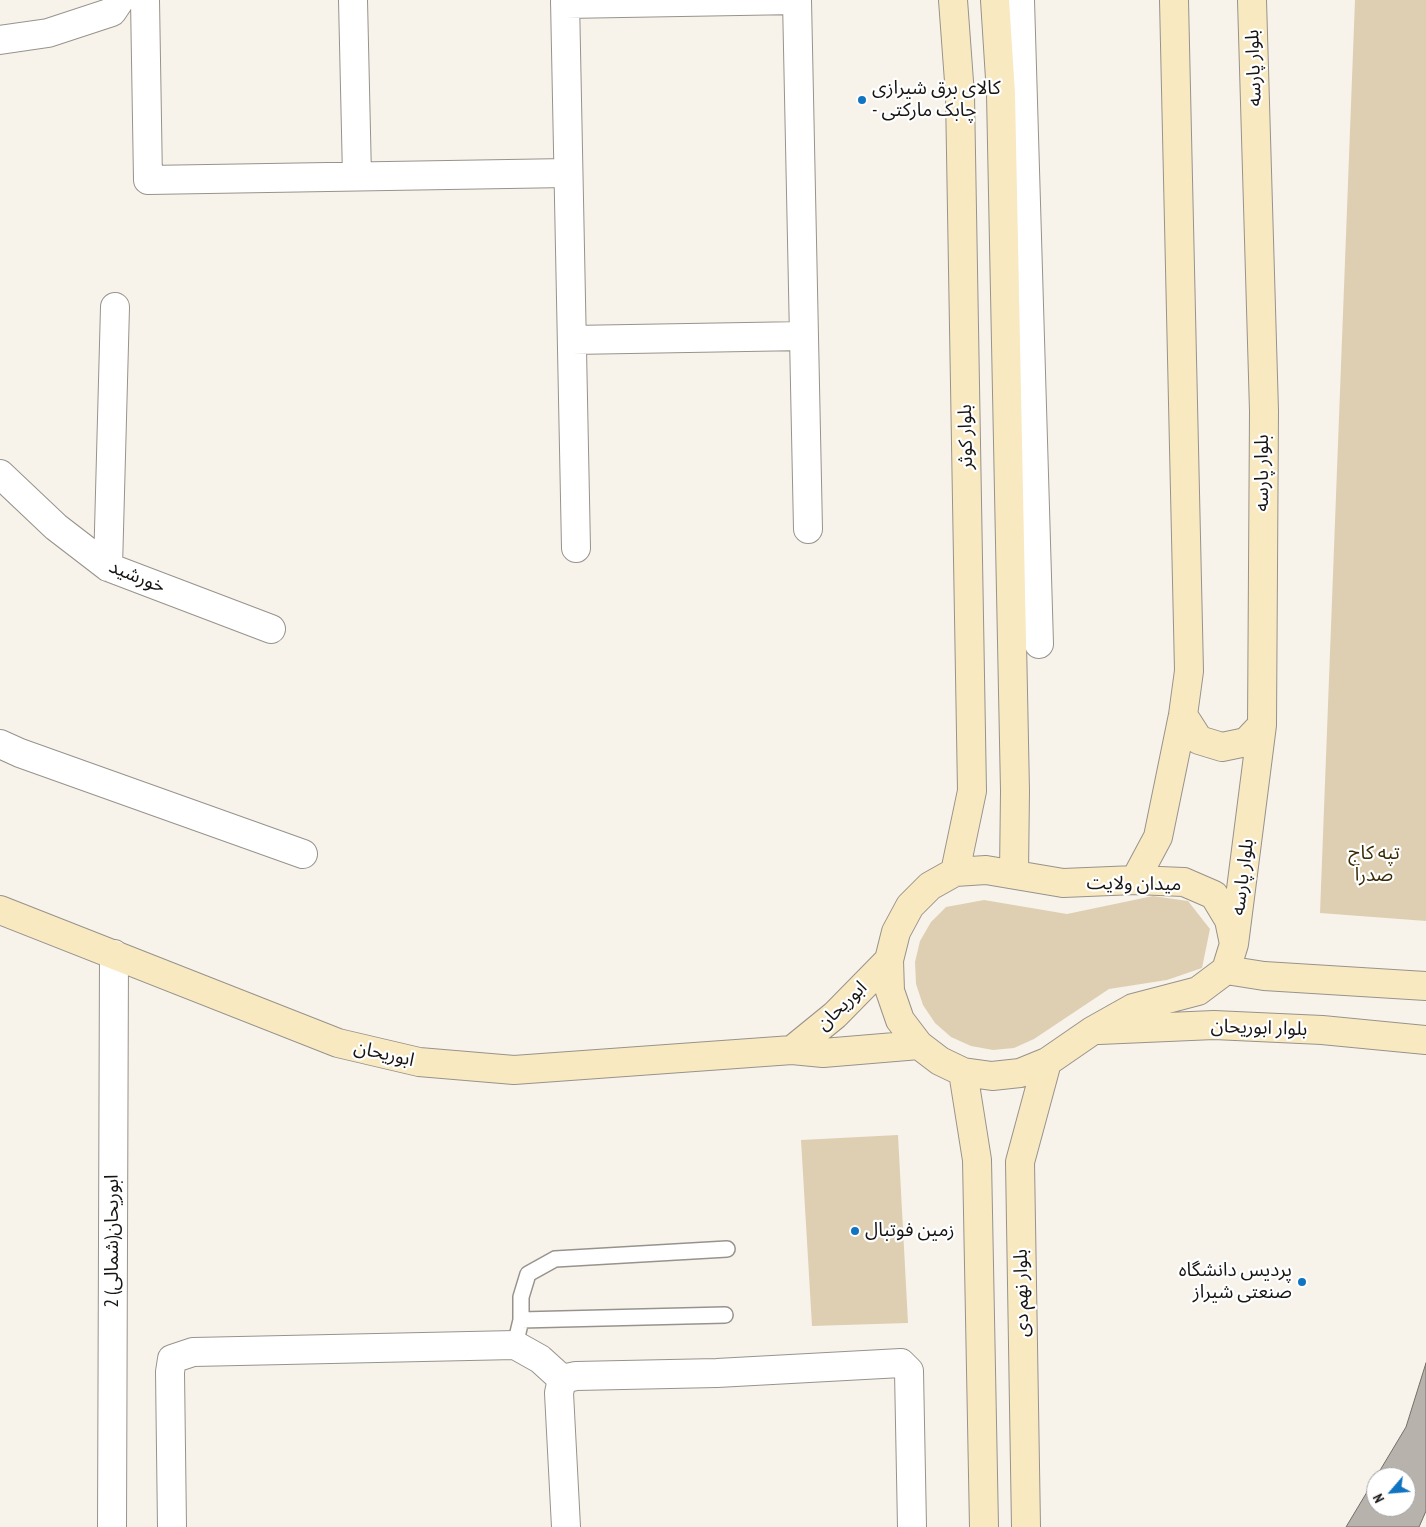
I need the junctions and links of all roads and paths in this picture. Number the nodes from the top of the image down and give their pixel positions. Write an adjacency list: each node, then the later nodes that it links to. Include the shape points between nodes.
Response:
1 (120, 0): 11 (street, via 112,12 48,32)
2 (145, 0): 13 (street, via 148,180)
3 (353, 0): 13 (street)
4 (797, 0): 10 (street); 15 (street)
5 (952, 0): 27 (main road, بلوار کوثر, via 960,95 972,792)
6 (995, 0): 28 (main road, via 1001,104)
7 (1020, 0): 22 (street)
8 (1174, 0): 23 (main road, via 1189,671)
9 (1252, 0): 24 (main road, بلوار پارسه, via 1264,411)
10 (565, 2): 12 (street)
11 (0, 40)
12 (568, 172): 13 (street); 16 (street)
13 (357, 176)
14 (115, 307): 20 (street)
15 (804, 336): 16 (street); 18 (street)
16 (572, 340): 19 (street)
17 (0, 474): 20 (street, خورشید, via 56,527)
18 (808, 529)
19 (576, 548)
20 (108, 567): 21 (street, خورشید)
21 (271, 629)
22 (1039, 644)
23 (1182, 715): 24 (main road, via 1199,740 1222,747 1246,742); 29 (main road, via 1158,837)
24 (1262, 725): 31 (main road, بلوار پارسه)
25 (0, 744): 26 (street)
26 (303, 854)
27 (955, 872): 28 (main road, میدان ولایت, via 986,870); 33 (main road, میدان ولایت, via 930,886 910,906 896,932)
28 (1014, 874): 29 (main road, میدان ولایت, via 1063,883)
29 (1135, 880): 31 (main road, میدان ولایت, via 1184,882 1214,895 1229,920)
30 (0, 910): 32 (main road, ابوریحان)
31 (1234, 944): 34 (main road, میدان ولایت)
32 (114, 954): 39 (main road, ابوریحان, via 338,1043 420,1062 514,1070); 46 (street, ابوریحان(شمالی) 2)
33 (889, 960): 38 (main road, میدان ولایت, via 890,990 900,1020); 39 (main road, ابوریحان, via 835,1015)
34 (1226, 970): 35 (main road, via 1264,976); 36 (main road, میدان ولایت, via 1198,991 1133,1008)
35 (1426, 986)
36 (1092, 1031): 37 (main road, بلوار ابوریحان, via 1214,1025 1322,1030); 40 (main road, میدان ولایت)
37 (1426, 1040)
38 (919, 1045): 39 (main road, ابوریحان, via 823,1054); 41 (main road, میدان ولایت, via 940,1061)
39 (792, 1050)
40 (1047, 1062): 41 (main road, میدان ولایت, via 1020,1073 992,1076); 51 (main road, بلوار نهم دی, via 1020,1162)
41 (963, 1072): 50 (main road, via 977,1160)
42 (727, 1249): 44 (lane, via 555,1259 528,1274 521,1297)
43 (725, 1315): 44 (lane)
44 (518, 1332): 45 (street); 47 (street, via 193,1352 172,1359)
45 (562, 1379): 48 (street, via 558,1393); 49 (street, via 901,1363 910,1371)
46 (112, 1527)
47 (172, 1527)
48 (566, 1527)
49 (912, 1527)
50 (984, 1527)
51 (1026, 1527)

